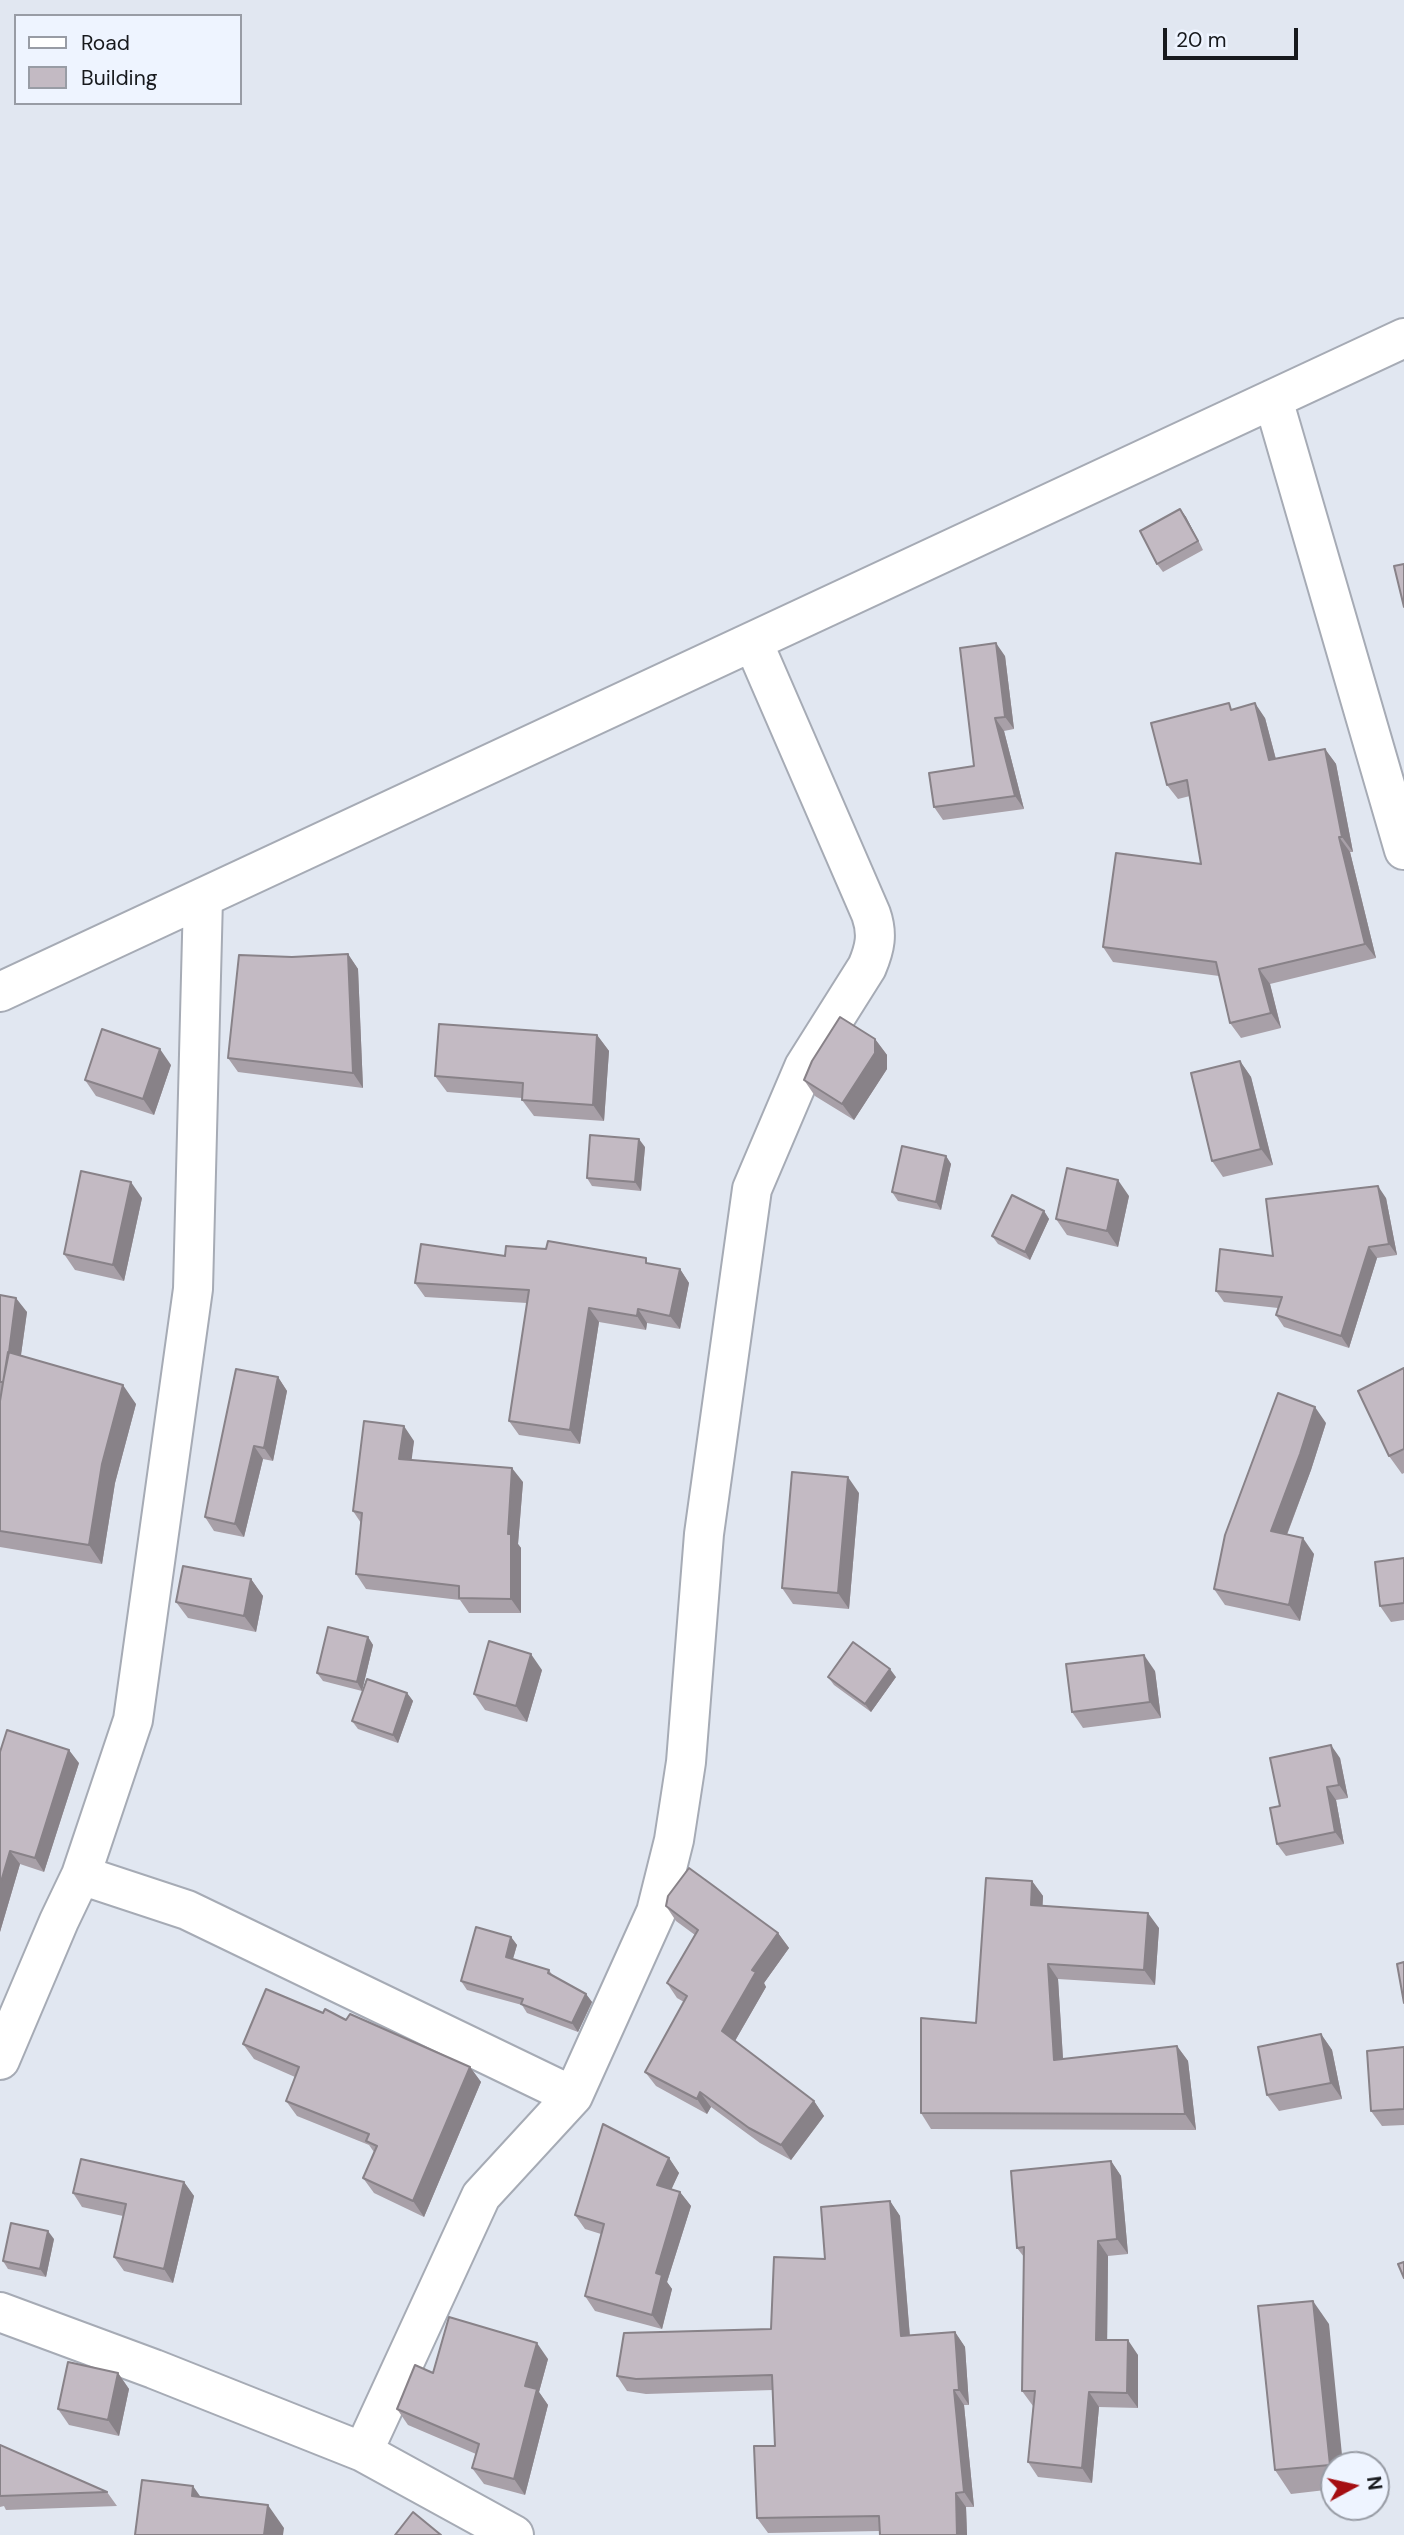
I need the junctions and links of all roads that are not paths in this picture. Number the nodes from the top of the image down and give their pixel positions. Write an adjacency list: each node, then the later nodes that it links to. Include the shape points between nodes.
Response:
1 (1404, 338): 2 (street)
2 (1273, 399): 3 (street); 4 (street)
3 (753, 642): 5 (street); 9 (street, via 870,914 876,939 867,967 804,1067 752,1189 704,1534 686,1762 674,1840 656,1912)
4 (1404, 850)
5 (203, 898): 6 (street); 7 (street, via 193,1289 133,1720)
6 (0, 992)
7 (81, 1875): 8 (street); 9 (street, via 187,1910)
8 (0, 2060)
9 (573, 2096): 11 (street, via 481,2196)
10 (0, 2312): 11 (street)
11 (363, 2452): 12 (street)
12 (514, 2535)

